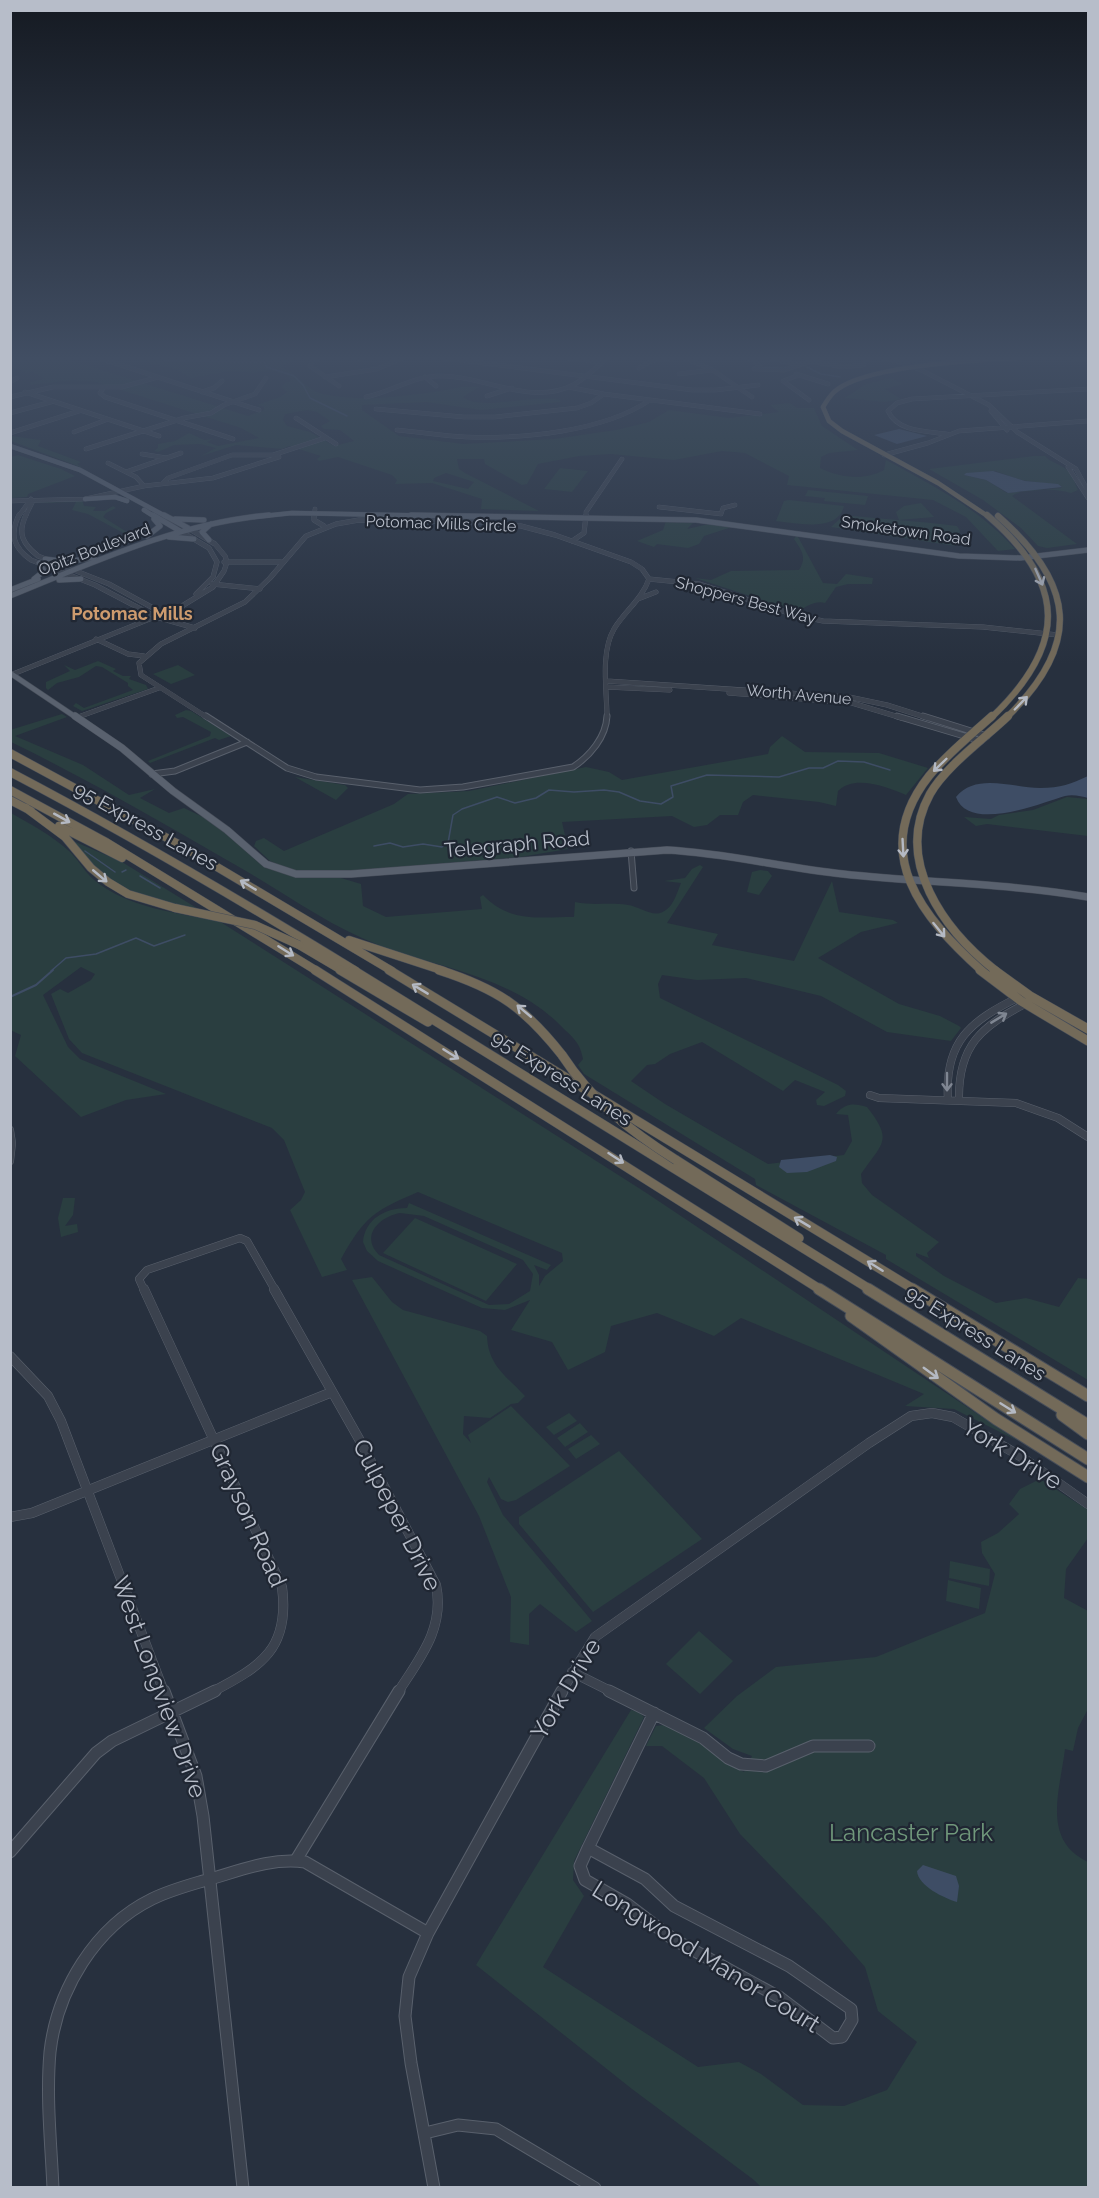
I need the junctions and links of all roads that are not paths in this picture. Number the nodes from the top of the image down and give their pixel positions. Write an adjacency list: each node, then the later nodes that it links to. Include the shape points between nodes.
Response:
1 (41, 459): 16 (main road)
2 (45, 459): 15 (main road, via 80,470)
3 (165, 459): 12 (street)
4 (221, 459): 13 (street, via 168,478)
5 (277, 459): 13 (street, via 222,477)
6 (622, 459): 28 (street)
7 (895, 459): 43 (highway, via 975,506)
8 (896, 459): 44 (highway, via 978,502 1008,524)
9 (1054, 459): 17 (street, via 1072,472)
10 (1061, 459): 17 (street, via 1078,470)
11 (108, 463): 12 (street)
12 (126, 472): 14 (street)
13 (162, 484): 14 (street)
14 (144, 486): 15 (street)
15 (121, 491): 16 (street); 27 (main road)
16 (114, 493): 18 (street); 20 (street); 21 (main road)
17 (1087, 494)
18 (85, 499): 20 (street); 21 (main road, via 112,497)
19 (10, 500): 20 (street); 23 (street)
20 (30, 500): 23 (street); 46 (street, via 21,537 27,547)
21 (128, 501): 26 (main road)
22 (735, 505): 24 (street, via 723,508 721,514)
23 (24, 506): 50 (street, via 13,526 14,540 22,554)
24 (659, 507)
25 (317, 510): 28 (main road, Smoketown Road); 29 (main road, Smoketown Road, via 261,511); 30 (main road, Smoketown Road); 31 (street, via 313,518)
26 (154, 516): 34 (main road); 36 (main road, via 160,526)
27 (166, 516): 29 (main road); 34 (main road)
28 (587, 516): 40 (street, via 585,531); 43 (main road, Smoketown Road, via 753,524 957,556)
29 (205, 520): 34 (main road, Smoketown Road)
30 (215, 522): 34 (main road, Smoketown Road); 39 (main road, via 202,530)
31 (318, 523): 32 (street); 33 (street); 35 (street)
32 (334, 524): 33 (street, Potomac Mills Circle); 40 (street, Potomac Mills Circle, via 372,519 490,522 532,528)
33 (324, 526): 35 (street, Potomac Mills Circle)
34 (181, 528): 36 (main road, Opitz Boulevard); 37 (main road, Opitz Boulevard); 38 (street); 39 (street)
35 (313, 530): 49 (street, Potomac Mills Circle, via 299,539)
36 (147, 536): 45 (main road, Opitz Boulevard)
37 (157, 538): 38 (main road); 53 (main road, Opitz Boulevard)
38 (194, 539): 47 (street, via 209,548)
39 (209, 540): 48 (street, via 222,551)
40 (572, 541): 55 (street, Potomac Mills Circle, via 631,562)
41 (1089, 545): 44 (main road, Smoketown Road)
42 (1089, 550): 44 (main road, Smoketown Road)
43 (1027, 555): 44 (main road, Smoketown Road); 67 (highway, one-way to 67, via 1047,600)
44 (1036, 555): 68 (highway, via 1058,594)
45 (94, 557): 46 (main road, via 68,562); 52 (main road, Opitz Boulevard)
46 (45, 559): 52 (street)
47 (217, 562): 48 (street); 58 (street)
48 (227, 562): 49 (street); 59 (street)
49 (281, 562): 60 (street, Potomac Mills Circle)
50 (39, 563): 51 (street); 57 (main road, via 44,573)
51 (59, 571): 52 (main road, Opitz Boulevard); 57 (main road, Opitz Boulevard)
52 (67, 571): 53 (main road, Opitz Boulevard); 54 (street); 56 (main road, Opitz Boulevard)
53 (75, 571): 65 (street, via 109,585)
54 (81, 579): 56 (main road); 65 (street)
55 (649, 579): 64 (street); 67 (street, Shoppers Best Way, via 699,584 812,619)
56 (44, 583): 63 (main road, Opitz Boulevard)
57 (27, 584): 61 (main road, Opitz Boulevard)
58 (208, 584): 59 (street); 65 (street)
59 (215, 585): 60 (street); 65 (street, via 189,602)
60 (260, 589): 66 (street, Potomac Mills Circle, via 235,608)
61 (10, 590)
62 (657, 592): 64 (street)
63 (10, 596)
64 (636, 600): 72 (street, via 609,639)
65 (158, 614): 66 (street); 66 (street); 69 (street)
66 (195, 628): 70 (street, Potomac Mills Circle)
67 (1047, 631): 68 (street, Shoppers Best Way); 75 (highway, via 1029,675)
68 (1059, 633): 76 (highway, one-way to 68, via 1038,682 1053,655)
69 (96, 639): 70 (street, via 128,654); 71 (street)
70 (144, 656): 73 (street, via 139,663 140,674)
71 (11, 673): 74 (main road, Telegraph Road)
72 (607, 684): 75 (street, Worth Avenue, via 841,701); 75 (street, Worth Avenue, via 840,696 887,705); 77 (street, via 604,731 584,761 561,770 467,787 412,789 309,776 287,768)
73 (159, 688): 74 (street); 77 (street)
74 (78, 717): 81 (main road, Telegraph Road)
75 (973, 735): 76 (street, Worth Avenue); 88 (highway, one-way to 88, via 926,779 908,810 903,844)
76 (984, 738): 89 (highway, via 941,779 921,812 916,847)
77 (247, 742): 79 (street)
78 (10, 753): 92 (highway, one-way to 78, via 180,845)
79 (175, 771): 81 (street); 82 (street, via 166,778)
80 (10, 772): 99 (highway, 95 Express Lanes, via 231,894)
81 (152, 774): 82 (main road, Telegraph Road)
82 (166, 786): 86 (main road, Telegraph Road, via 262,861 296,873 351,874)
83 (10, 790): 87 (highway, one-way to 87)
84 (10, 800): 85 (highway)
85 (26, 808): 87 (highway, via 95,846); 99 (highway, one-way to 99, bridge, via 65,837 91,868 128,894 273,931 392,1002)
86 (631, 851): 88 (main road, Telegraph Road, via 718,853 816,871); 90 (street)
87 (171, 880): 106 (highway, one-way to 106)
88 (910, 880): 89 (main road, Telegraph Road); 94 (highway, one-way to 94, via 925,911 950,943)
89 (923, 881): 91 (main road, Telegraph Road, via 1032,888); 93 (highway, via 963,942)
90 (634, 888)
91 (1089, 897)
92 (316, 926): 108 (highway, one-way to 92, bridge, via 771,1219 628,1130 603,1109 531,1016 490,987 358,944); 112 (highway, one-way to 92)
93 (1026, 994): 94 (street); 95 (highway)
94 (1015, 999): 96 (highway); 101 (street, one-way to 101, via 979,1019 958,1041 947,1070)
95 (1035, 999): 96 (street); 97 (highway)
96 (1024, 1004): 98 (highway); 102 (street, one-way to 96, via 959,1070 969,1045 988,1024)
97 (1089, 1029)
98 (1089, 1041)
99 (495, 1057): 108 (highway, 95 Express Lanes)
100 (870, 1095): 101 (street)
101 (948, 1100): 102 (street)
102 (959, 1100): 104 (street, via 1022,1105 1058,1118)
103 (10, 1130): 105 (street)
104 (1089, 1137)
105 (10, 1161)
106 (746, 1242): 116 (highway, one-way to 116); 117 (highway, one-way to 117, via 996,1419)
107 (142, 1273): 111 (street, Culpeper Drive, via 237,1238 247,1241); 115 (street, Grayson Road, via 140,1282)
108 (880, 1295): 110 (highway, 95 Express Lanes)
109 (10, 1356): 118 (street, West Longview Drive, via 48,1396)
110 (997, 1368): 113 (highway, 95 Express Lanes); 114 (highway)
111 (332, 1392): 115 (street); 127 (street, Culpeper Drive, via 436,1585 440,1607 431,1640)
112 (1089, 1396)
113 (1089, 1425)
114 (1089, 1434)
115 (214, 1439): 118 (street); 122 (street, Grayson Road, via 282,1587 285,1618 274,1645 255,1667)
116 (1089, 1459)
117 (1089, 1477)
118 (87, 1490): 120 (street, via 32,1513); 122 (street, West Longview Drive)
119 (1089, 1504): 121 (street, York Drive, via 962,1421 932,1413 911,1416 606,1627 588,1645)
120 (10, 1517)
121 (572, 1672): 123 (street); 129 (street, York Drive)
122 (172, 1712): 126 (street, Grayson Road, via 95,1753); 128 (street, West Longview Drive, via 201,1796)
123 (654, 1713): 124 (street, via 707,1740 732,1761 746,1765 766,1766 813,1746); 125 (street, Longwood Manor Court)
124 (869, 1746)
125 (588, 1848): 125 (street, Longwood Manor Court, via 645,1879 674,1906 824,1988 853,2013 842,2037 833,2038 779,1998 673,1939 627,1904 585,1880 580,1866)
126 (10, 1852)
127 (296, 1860): 128 (street, via 274,1861); 129 (street)
128 (210, 1879): 131 (street, via 163,1894 129,1914 98,1943 74,1977 59,2010 51,2046); 132 (street, West Longview Drive)
129 (428, 1933): 130 (street, York Drive, via 409,1977 405,2016)
130 (424, 2133): 133 (street, York Drive); 134 (street, via 458,2125 496,2129)
131 (53, 2187)
132 (243, 2187)
133 (434, 2187)
134 (595, 2187)

